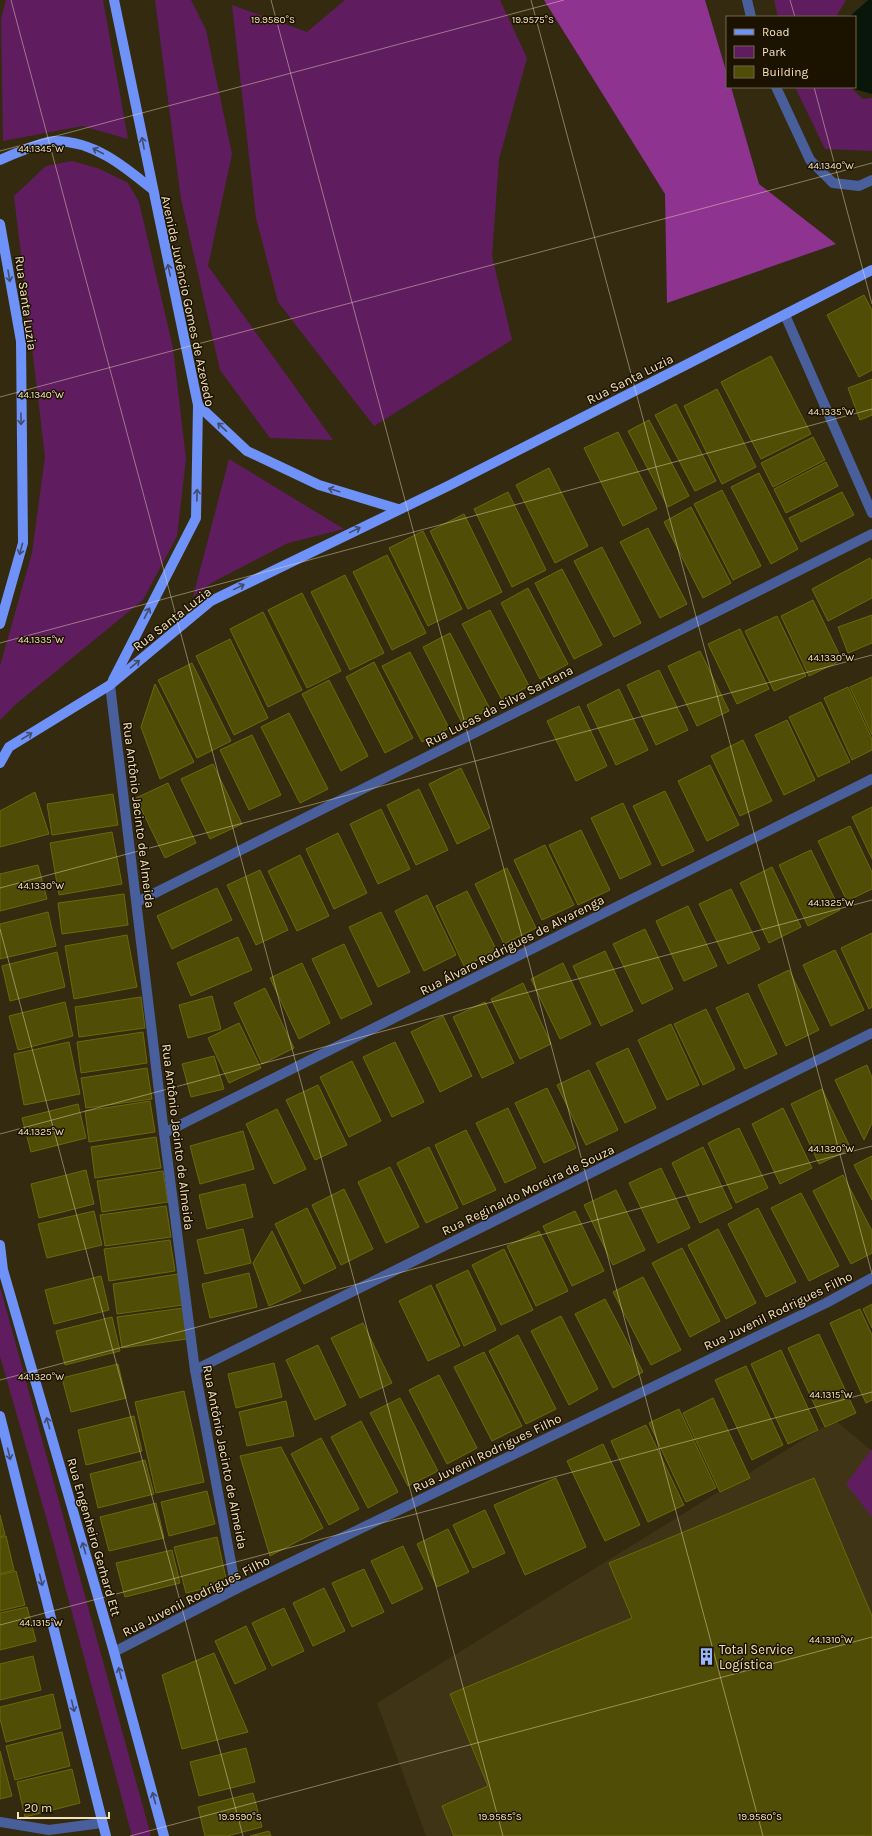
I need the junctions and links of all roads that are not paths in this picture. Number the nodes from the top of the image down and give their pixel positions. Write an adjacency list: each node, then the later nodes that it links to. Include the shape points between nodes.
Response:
1 (114, 0): 7 (main road, Avenida Juvêncio Gomes de Azevedo, one-way to 1)
2 (747, 0): 3 (street)
3 (750, 16)
4 (776, 88): 6 (street, via 810,160 833,183 859,186)
5 (0, 160): 7 (main road, one-way to 5, via 120,163 87,146 54,140)
6 (872, 180)
7 (152, 190): 11 (main road, Avenida Juvêncio Gomes de Azevedo, one-way to 7)
8 (0, 224): 15 (main road, Rua Santa Luzia, one-way to 15, via 21,341 23,535 23,543)
9 (872, 270): 10 (main road, Rua Santa Luzia)
10 (785, 315): 12 (main road, Rua Santa Luzia); 13 (street)
11 (198, 405): 12 (main road, one-way to 11, via 319,485 247,450); 16 (main road, Avenida Juvêncio Gomes de Azevedo, one-way to 11, via 196,518)
12 (398, 509): 16 (main road, Rua Santa Luzia, one-way to 12, via 211,601)
13 (872, 513)
14 (872, 534): 19 (street, Rua Lucas da Silva Santana)
15 (0, 624)
16 (110, 685): 17 (main road, Rua Santa Luzia, one-way to 16, via 9,747); 19 (street, Rua Antônio Jacinto de Almeida)
17 (0, 763)
18 (872, 779): 21 (street, Rua Álvaro Rodrigues de Alvarenga)
19 (137, 902): 21 (street, Rua Antônio Jacinto de Almeida)
20 (872, 1033): 24 (street, Rua Reginaldo Moreira de Souza)
21 (164, 1133): 24 (street, Rua Antônio Jacinto de Almeida)
22 (0, 1245): 27 (main road, Rua Engenheiro Gerhard Ett, one-way to 22, via 3,1270)
23 (872, 1278): 26 (street, Rua Juvenil Rodrigues Filho, via 826,1303)
24 (195, 1370): 26 (street, Rua Antônio Jacinto de Almeida)
25 (0, 1416): 29 (main road, one-way to 29)
26 (236, 1590): 27 (street, Rua Juvenil Rodrigues Filho)
27 (114, 1652): 31 (main road, Rua Engenheiro Gerhard Ett, one-way to 27)
28 (0, 1822): 29 (street, via 49,1830)
29 (102, 1823): 30 (main road)
30 (106, 1836)
31 (164, 1836)

